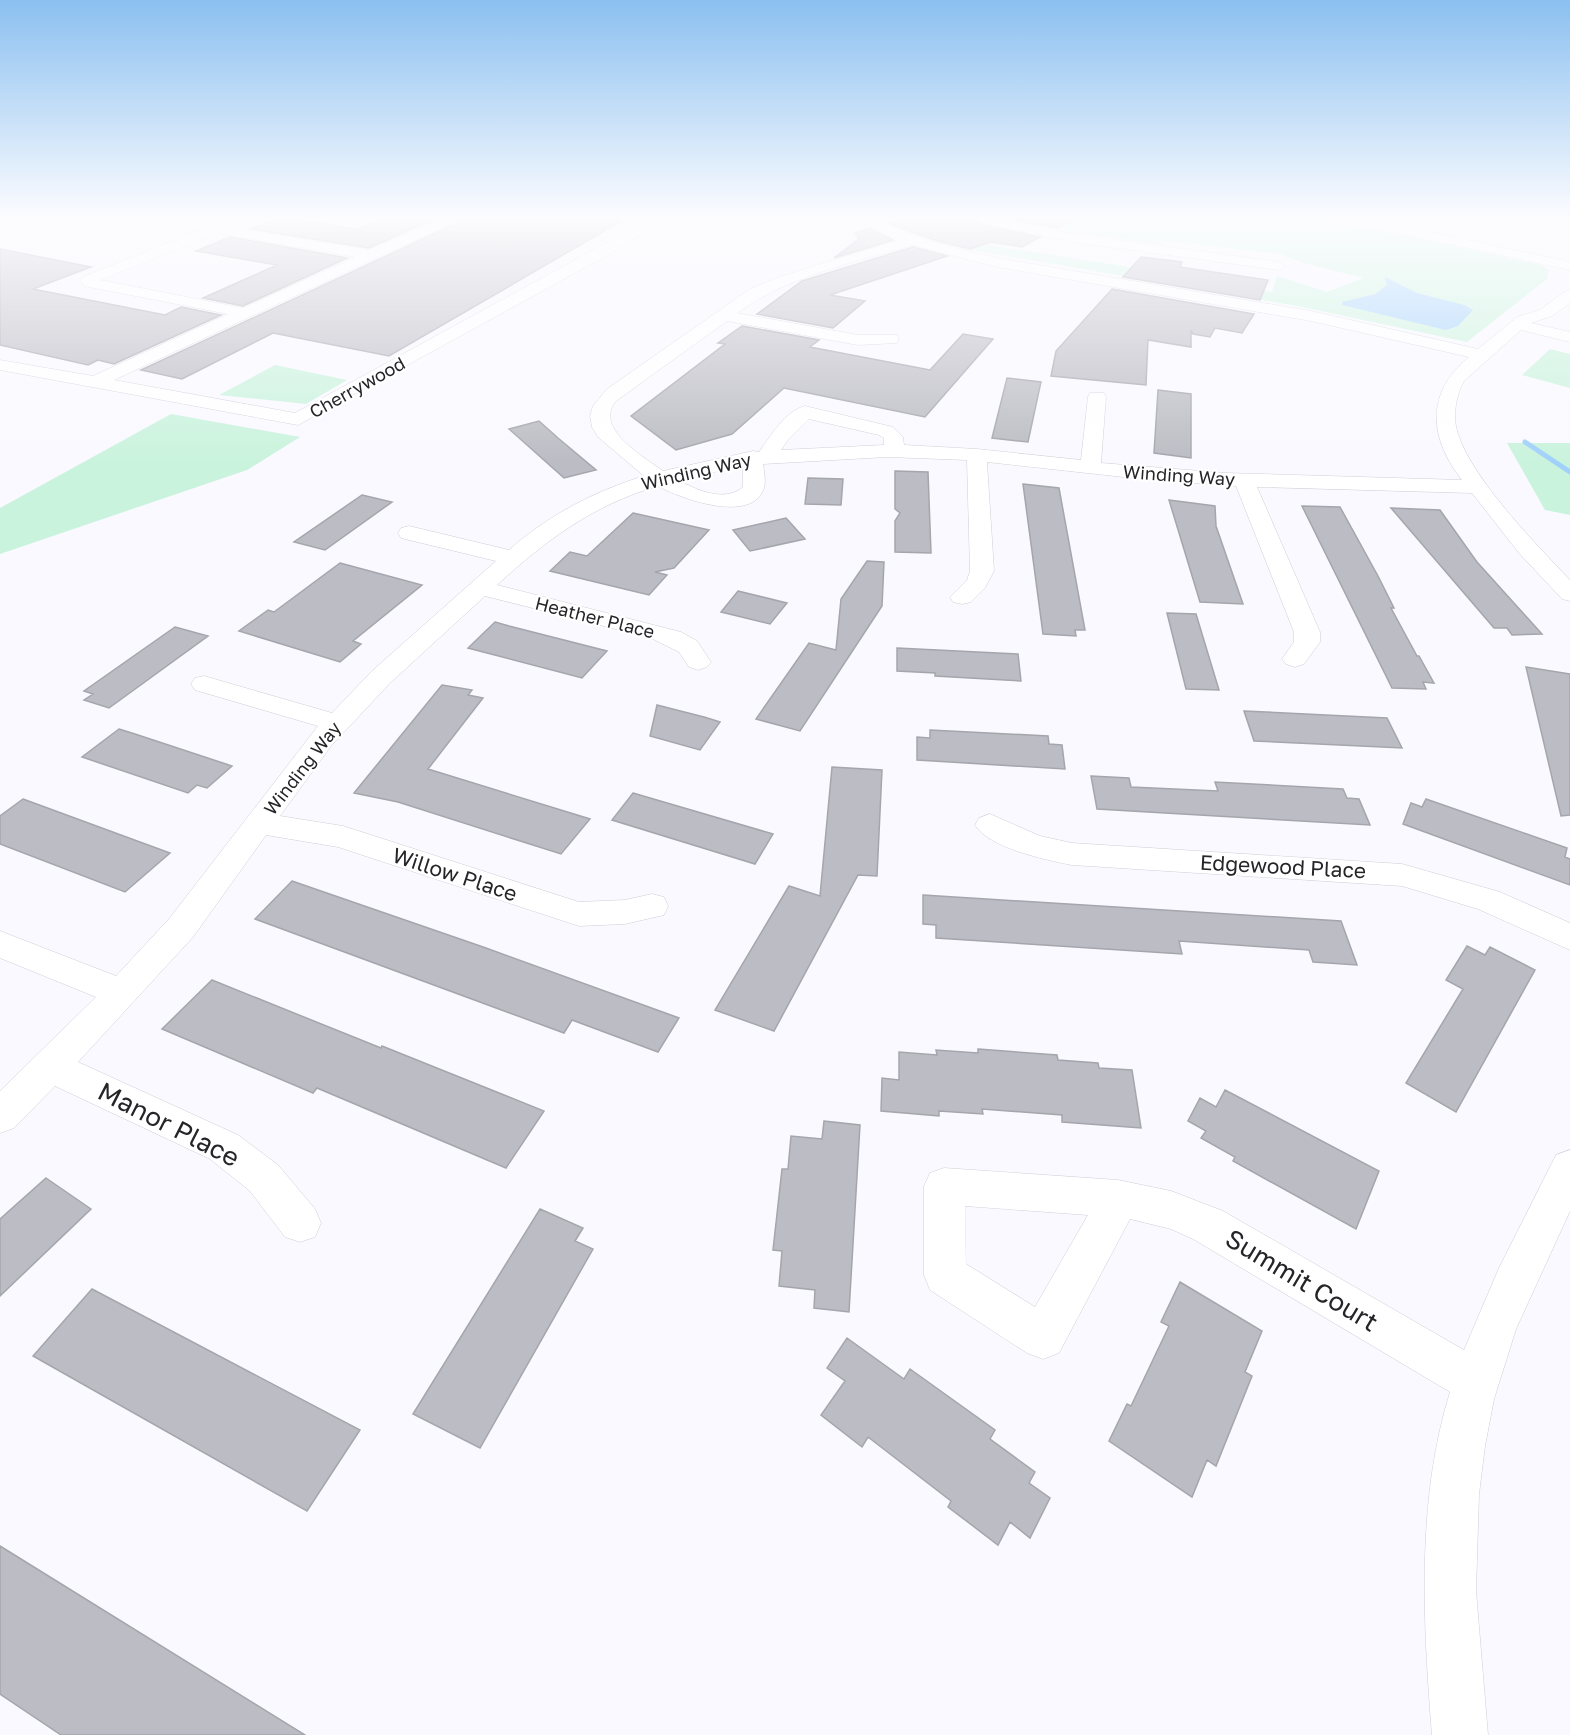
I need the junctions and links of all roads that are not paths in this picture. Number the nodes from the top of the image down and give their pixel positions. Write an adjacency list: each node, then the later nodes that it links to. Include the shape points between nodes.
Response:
1 (178, 300): 8 (street)
2 (274, 300): 8 (street)
3 (515, 300): 15 (street, Cherrywood, via 298,419)
4 (745, 300): 9 (street)
5 (1218, 300): 13 (street, via 1345,322)
6 (1563, 300): 10 (street, via 1546,313)
7 (1532, 301): 10 (street)
8 (246, 313): 15 (street)
9 (723, 315): 12 (street, via 858,340); 21 (street, via 614,393 600,411 599,425 605,433)
10 (1521, 322): 11 (street); 13 (street)
11 (1570, 337)
12 (891, 339)
13 (1481, 355): 23 (street, via 1452,386 1445,418 1450,443)
14 (0, 365): 15 (street, Cherrywood)
15 (95, 382)
16 (1096, 397): 20 (street)
17 (892, 450): 18 (street, Winding Way); 19 (street, Winding Way); 19 (street, via 895,442 886,431 805,412)
18 (977, 455): 20 (street, Winding Way); 28 (street, via 982,571 974,588)
19 (760, 457): 21 (street, Winding Way); 21 (street, via 754,487 747,495 735,499 693,495)
20 (1090, 468): 22 (street, Winding Way)
21 (660, 477): 25 (street, Winding Way, via 589,505 544,532)
22 (1244, 480): 23 (street, Winding Way); 29 (street, via 1307,632 1307,642)
23 (1478, 487): 27 (street)
24 (409, 533): 25 (street)
25 (512, 558): 26 (street, Winding Way)
26 (480, 588): 30 (street, Heather Place, via 660,633 688,645); 32 (street, Winding Way, via 381,677)
27 (1570, 594)
28 (962, 597)
29 (1295, 659)
30 (698, 662)
31 (204, 684): 32 (street)
32 (337, 723): 33 (street, Winding Way)
33 (259, 824): 35 (street, Willow Place, via 343,837 579,914); 38 (street, Winding Way, via 181,928)
34 (990, 825): 36 (street, Edgewood Place, via 1018,840 1072,854 1402,875 1489,900)
35 (651, 906)
36 (1570, 937)
37 (0, 944): 38 (street)
38 (122, 993): 39 (street, Winding Way)
39 (50, 1066): 40 (street, Winding Way); 43 (street, Manor Place, via 224,1147 264,1178)
40 (0, 1116)
41 (1569, 1172): 44 (street, via 1492,1334)
42 (1119, 1199): 42 (street, Summit Court, via 944,1186 945,1275 1042,1337); 44 (street, Summit Court, via 1154,1203 1208,1225)
43 (300, 1223)
44 (1476, 1382): 45 (street, via 1457,1484 1449,1579)
45 (1460, 1735)

